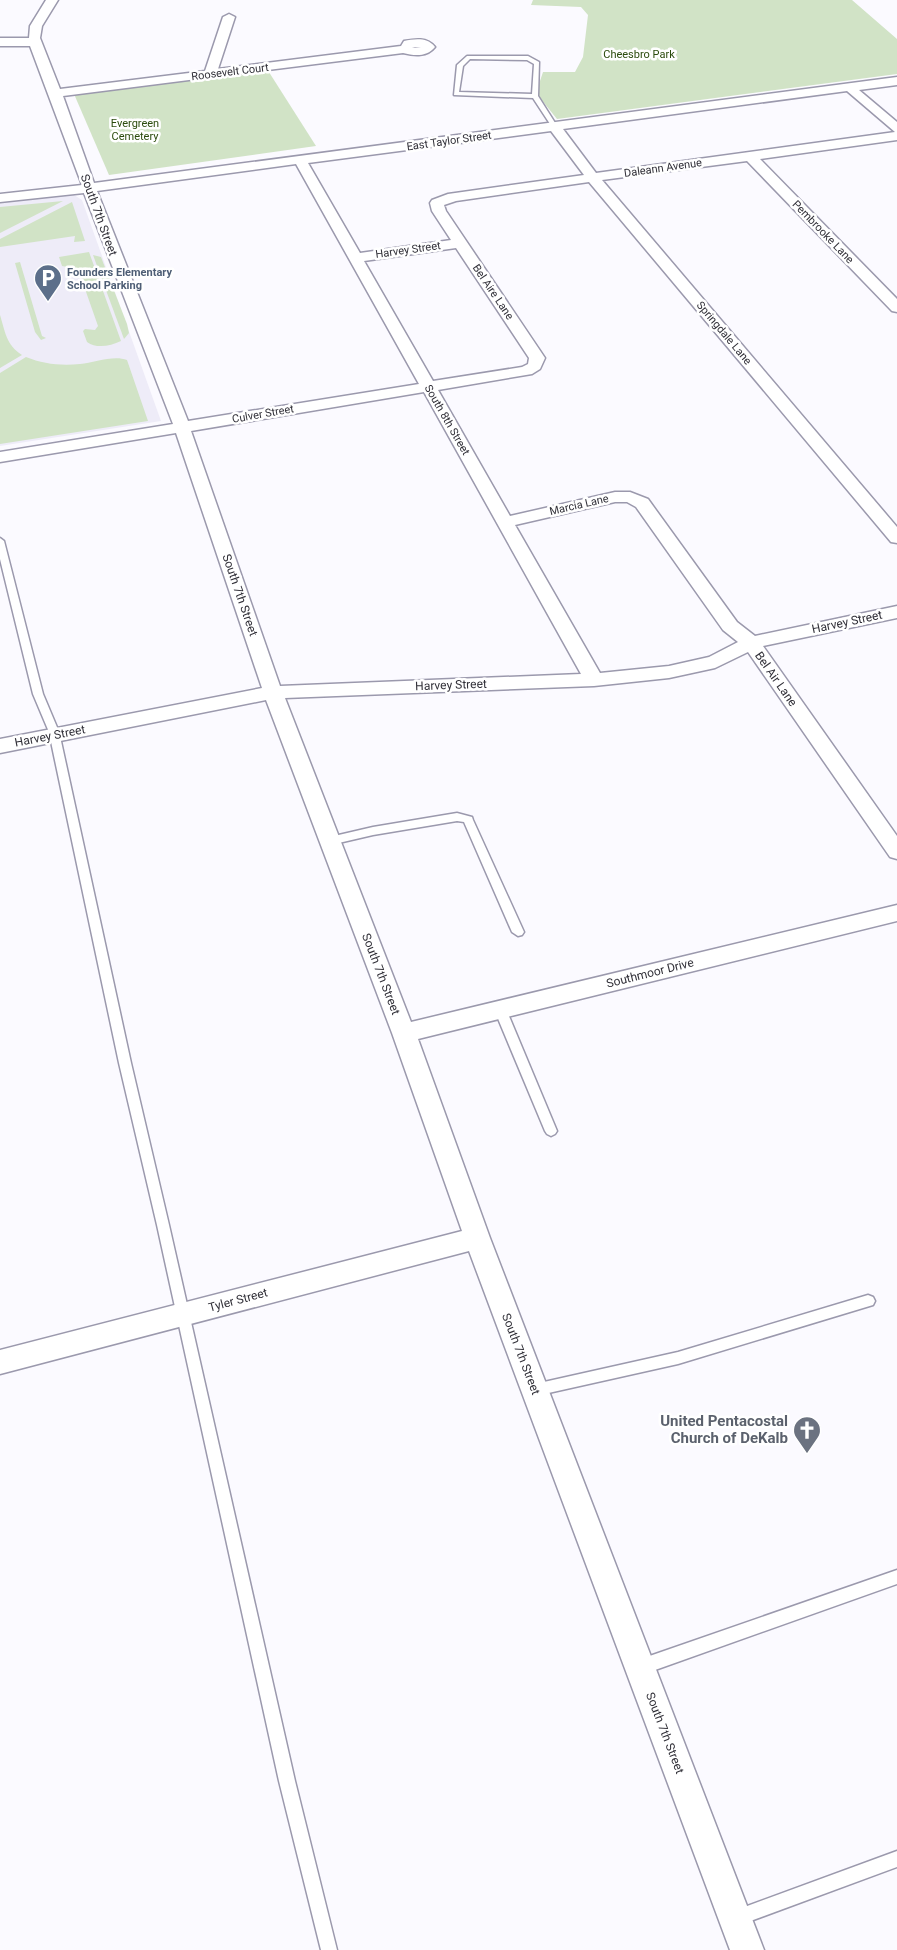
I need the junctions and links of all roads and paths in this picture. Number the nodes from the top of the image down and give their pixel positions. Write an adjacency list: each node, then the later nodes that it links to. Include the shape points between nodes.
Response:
1 (52, 0): 4 (street, via 33,32)
2 (229, 17): 6 (street)
3 (0, 42): 4 (street)
4 (34, 42): 9 (street, South 7th Street)
5 (405, 49): 6 (street, Roosevelt Court)
6 (210, 74): 9 (street, Roosevelt Court)
7 (897, 81): 8 (street, East Taylor Street)
8 (849, 87): 11 (street, East Taylor Street); 12 (street)
9 (56, 93): 17 (street, South 7th Street)
10 (535, 96): 10 (lane, via 538,63 528,58 469,57 460,65 456,94); 11 (lane)
11 (554, 126): 15 (street, East Taylor Street); 16 (street, Springdale Lane)
12 (897, 129)
13 (897, 136): 14 (street, Daleann Avenue)
14 (750, 156): 16 (street, Daleann Avenue); 22 (street, Pembrooke Lane)
15 (300, 160): 17 (street, East Taylor Street); 21 (street, South 8th Street)
16 (593, 178): 19 (street, Daleann Avenue, via 453,197 437,203); 29 (street, Springdale Lane)
17 (89, 188): 18 (street, East Taylor Street); 25 (street, South 7th Street)
18 (0, 198)
19 (439, 211): 20 (street, Bel Aire Lane)
20 (460, 243): 21 (street, Harvey Street); 23 (street, Bel Aire Lane, via 537,358 536,366)
21 (356, 258): 24 (street, South 8th Street)
22 (897, 308)
23 (526, 371): 24 (street, Culver Street)
24 (428, 386): 25 (street, Culver Street); 28 (street, South 8th Street)
25 (182, 428): 26 (street, Culver Street); 34 (street, South 7th Street)
26 (0, 457)
27 (649, 511): 28 (street, Marcia Lane, via 636,499 615,497); 32 (street, Bel Air Lane, via 730,626)
28 (505, 522): 33 (street, South 8th Street)
29 (897, 538)
30 (0, 542): 35 (lane, via 38,694)
31 (897, 612): 32 (street, Harvey Street)
32 (751, 642): 33 (street, Harvey Street, via 715,662 695,667); 38 (street, Bel Air Lane)
33 (594, 680): 34 (street, Harvey Street)
34 (273, 692): 35 (street, Harvey Street); 37 (street, South 7th Street)
35 (54, 736): 36 (street, Harvey Street); 46 (lane)
36 (0, 746)
37 (330, 841): 40 (lane, via 373,830 457,817 468,820); 42 (street, South 7th Street)
38 (897, 852)
39 (897, 913): 41 (street, Southmoor Drive)
40 (518, 932)
41 (500, 1010): 42 (street, Southmoor Drive); 43 (lane)
42 (404, 1033): 44 (street, South 7th Street)
43 (551, 1130)
44 (477, 1238): 46 (street, Tyler Street); 48 (street, South 7th Street)
45 (868, 1301): 48 (lane, via 678,1358)
46 (182, 1314): 47 (street, Tyler Street); 53 (lane, via 287,1781)
47 (0, 1362)
48 (535, 1390): 50 (street, South 7th Street)
49 (897, 1577): 50 (lane)
50 (641, 1667): 52 (street, South 7th Street)
51 (897, 1859): 52 (lane)
52 (735, 1919): 54 (street, South 7th Street)
53 (329, 1950)
54 (747, 1950)

